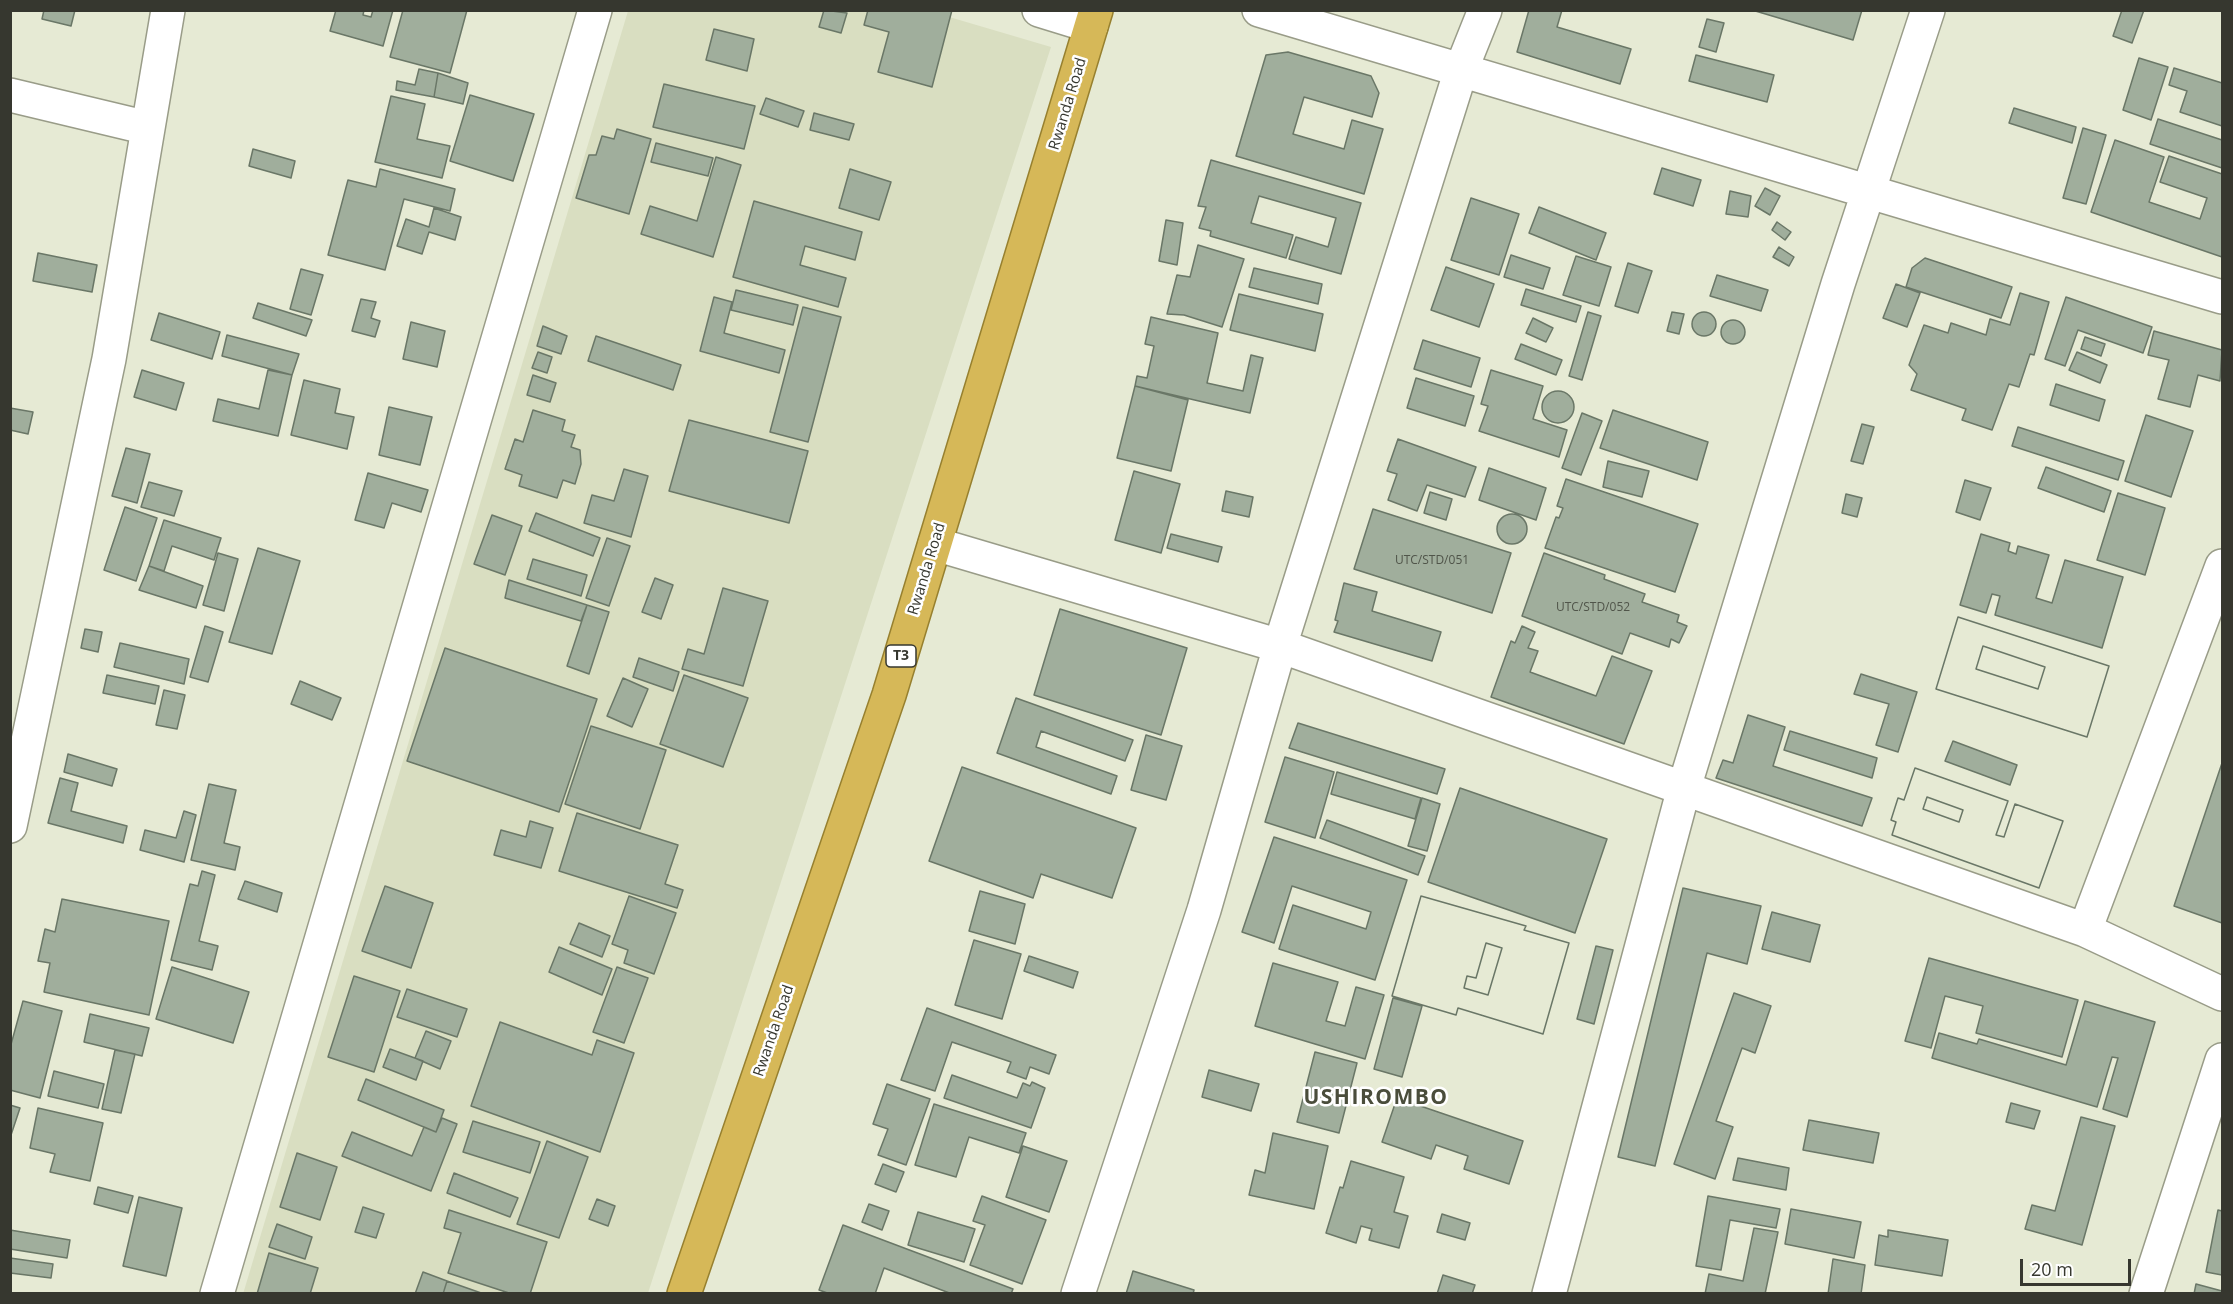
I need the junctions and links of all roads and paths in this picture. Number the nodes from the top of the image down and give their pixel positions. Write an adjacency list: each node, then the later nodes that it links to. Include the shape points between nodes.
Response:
1 (168, 10): 10 (street)
2 (595, 10): 21 (street)
3 (1039, 10): 7 (street)
4 (1259, 10): 8 (street)
5 (1485, 10): 8 (street)
6 (1928, 10): 11 (street)
7 (1094, 18): 13 (highway, Rwanda Road / T3)
8 (1461, 70): 11 (street); 15 (street)
9 (10, 94): 10 (street)
10 (148, 128): 17 (street, via 109,359)
11 (1869, 190): 12 (street); 16 (street)
12 (2223, 297)
13 (935, 544): 15 (street); 22 (highway, Rwanda Road / T3, via 889,695)
14 (2223, 566): 18 (street)
15 (1281, 646): 16 (street); 23 (street, via 1204,910)
16 (1684, 788): 18 (street); 24 (street)
17 (10, 826)
18 (2085, 930): 19 (street)
19 (2223, 994)
20 (2223, 1060): 25 (street)
21 (217, 1293)
22 (684, 1293)
23 (1077, 1293)
24 (1548, 1293)
25 (2146, 1293)

